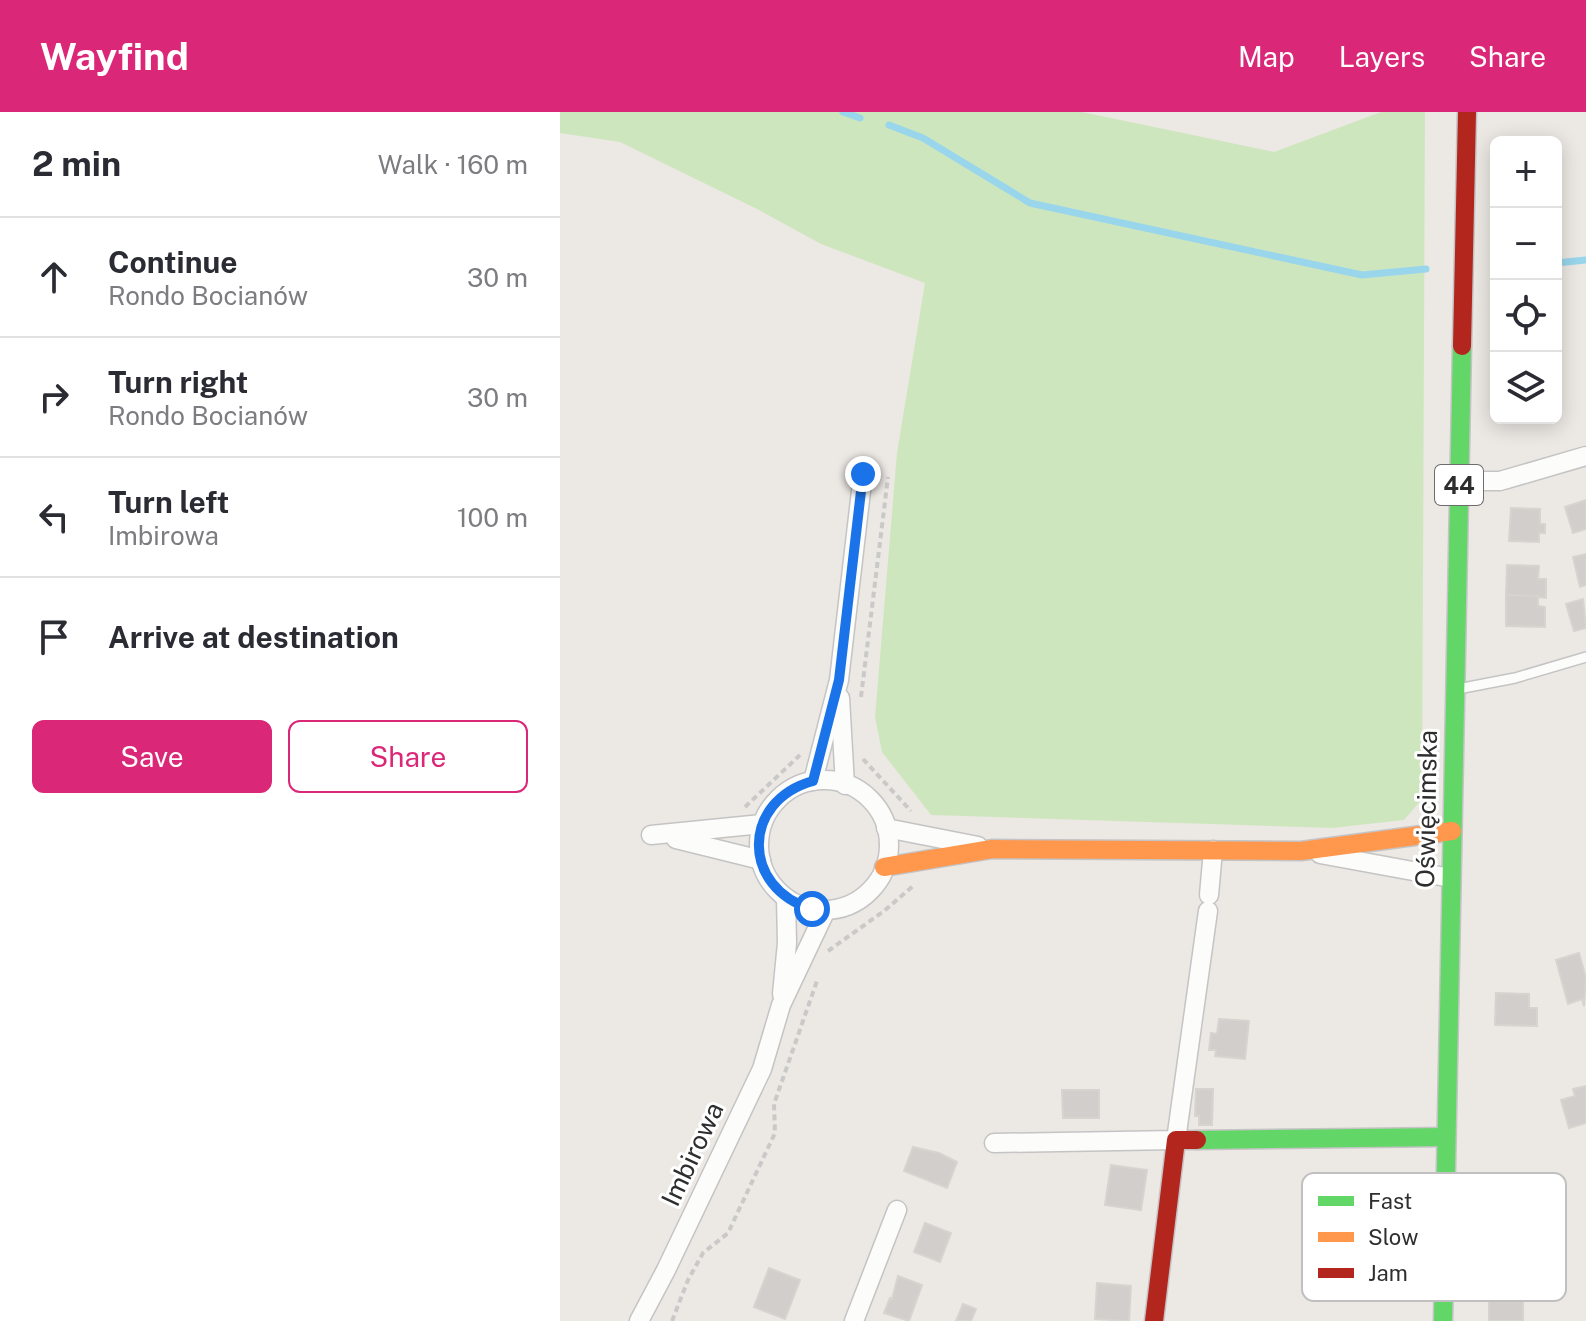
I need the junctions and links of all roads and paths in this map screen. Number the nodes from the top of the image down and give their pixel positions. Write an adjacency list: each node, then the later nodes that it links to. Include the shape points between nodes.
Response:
1 (1467, 112): 5 (main road, Oświęcimska / 44)
2 (1586, 456): 5 (street, via 1500,481)
3 (863, 474): 7 (street)
4 (888, 477): 9 (path)
5 (1459, 481): 8 (main road, Oświęcimska / 44)
6 (1586, 657): 8 (lane)
7 (839, 680): 12 (street); 13 (street)
8 (1455, 690): 18 (main road, Oświęcimska / 44)
9 (861, 702)
10 (800, 755): 14 (path)
11 (862, 757): 15 (path)
12 (813, 781): 13 (street); 16 (street, via 787,791)
13 (845, 785): 17 (street, via 876,807)
14 (736, 815)
15 (914, 815)
16 (762, 824): 22 (street); 22 (street, via 658,836)
17 (886, 828): 19 (street); 23 (street)
18 (1452, 831): 21 (main road); 24 (main road, Oświęcimska / 44)
19 (992, 849): 20 (main road); 23 (main road)
20 (1213, 850): 21 (main road); 32 (street)
21 (1301, 851): 24 (street)
22 (761, 860): 26 (street, via 768,878)
23 (884, 867): 27 (street, via 864,896)
24 (1451, 878): 31 (main road, Oświęcimska / 44)
25 (918, 882): 28 (path)
26 (786, 898): 27 (street); 30 (street, Imbirowa)
27 (826, 910): 30 (street, Imbirowa)
28 (827, 952)
29 (822, 966): 38 (path, via 774,1104 775,1133 728,1233 703,1253)
30 (781, 1005): 37 (street, Imbirowa, via 762,1069)
31 (1446, 1137): 32 (main road); 34 (main road, Oświęcimska / 44)
32 (1176, 1140): 33 (street); 40 (main road)
33 (994, 1143)
34 (1445, 1173)
35 (897, 1210): 39 (street)
36 (1443, 1301): 41 (main road, Oświęcimska / 44)
37 (639, 1321)
38 (672, 1321)
39 (854, 1321)
40 (1154, 1321)
41 (1443, 1321)

